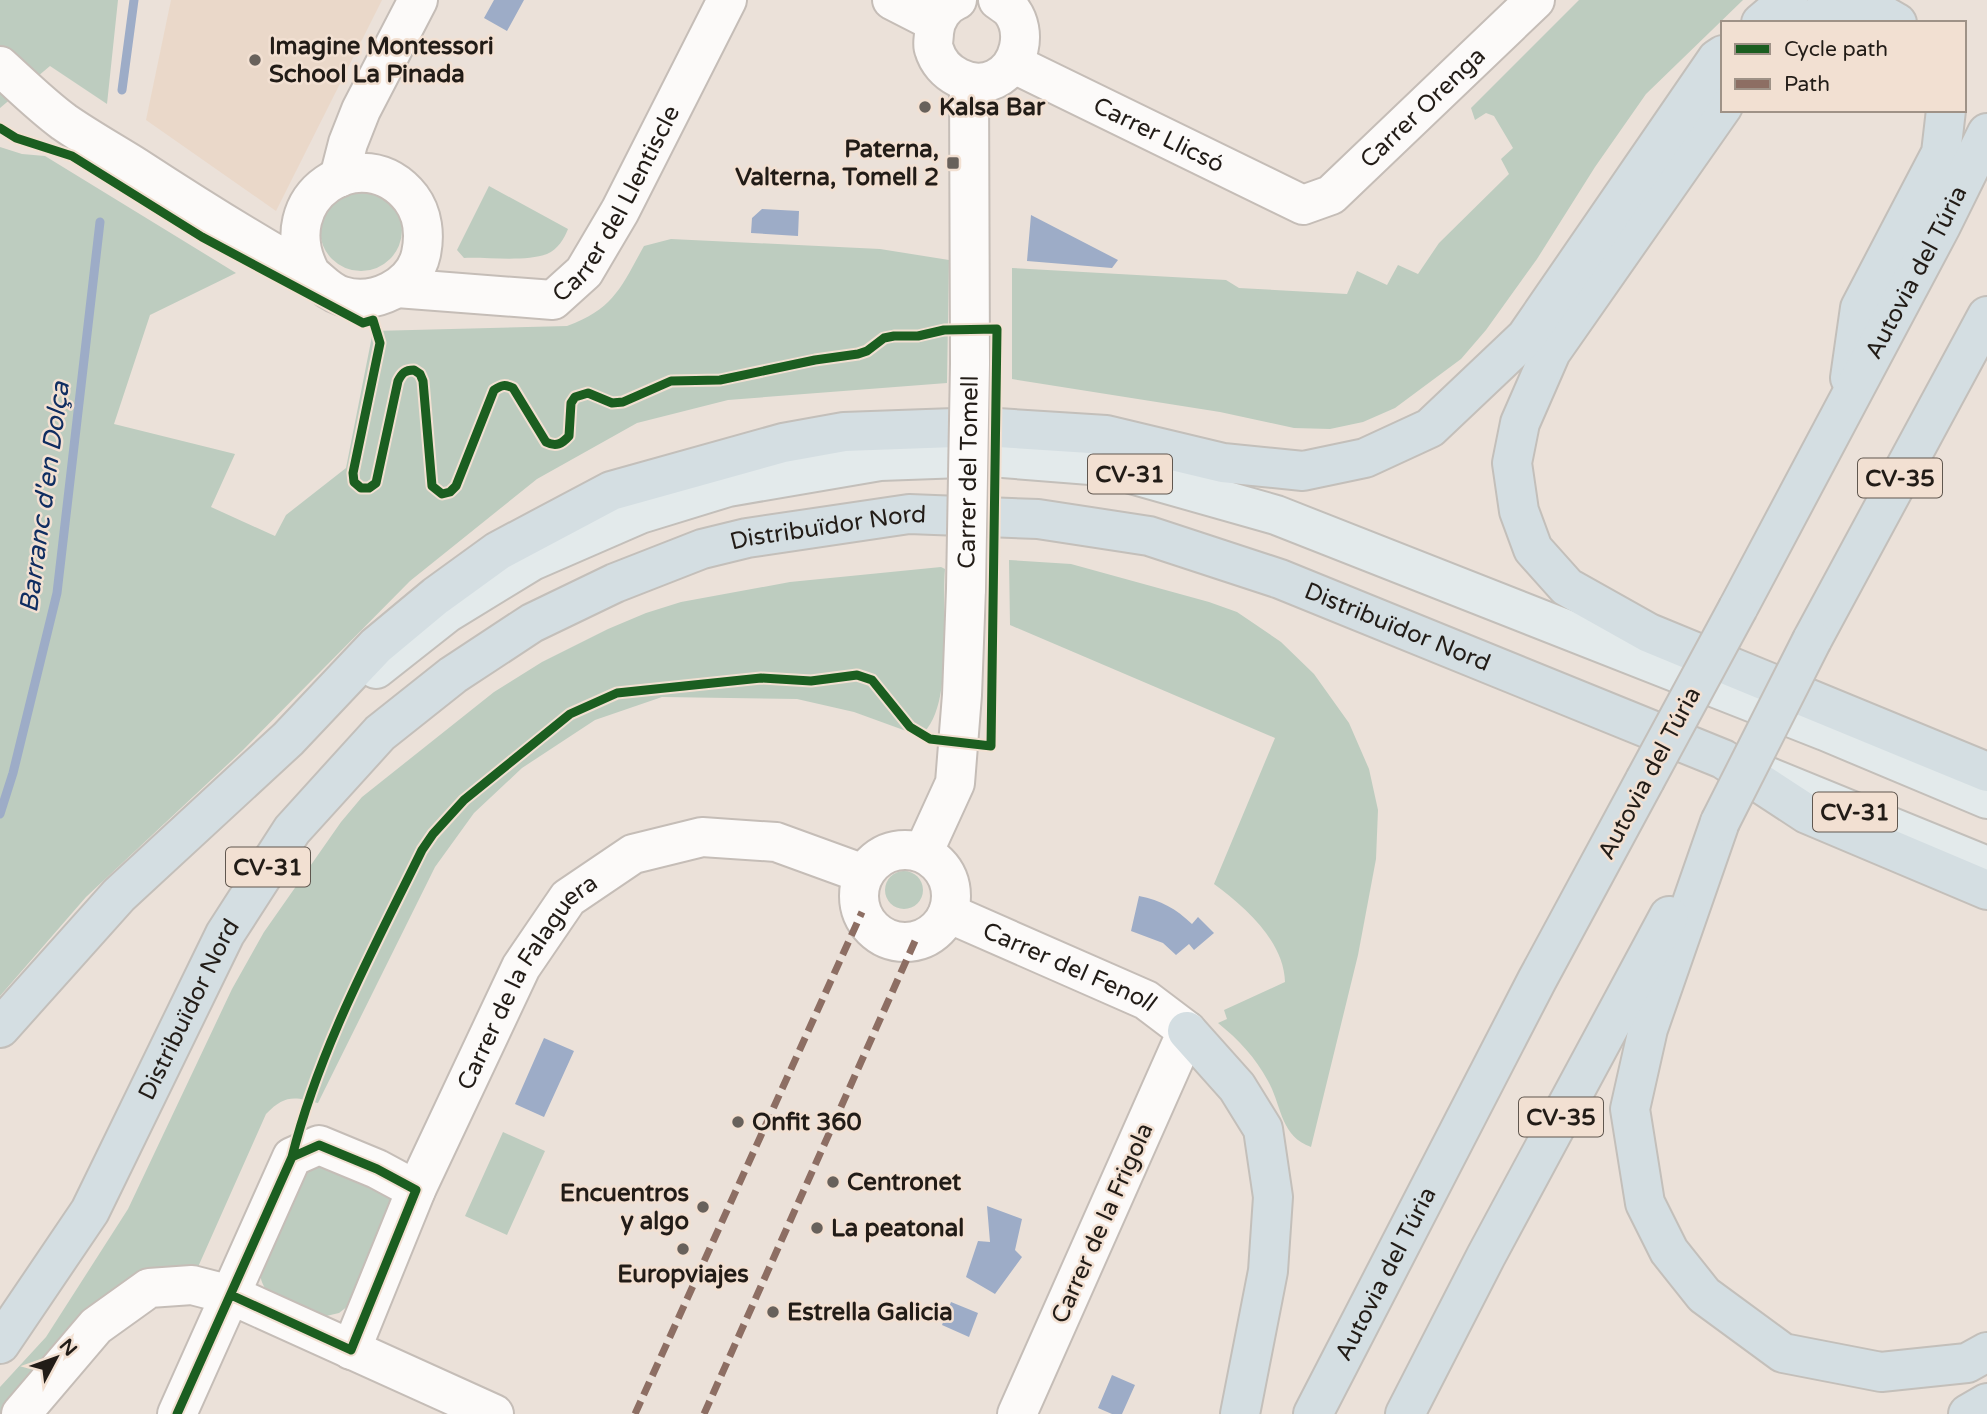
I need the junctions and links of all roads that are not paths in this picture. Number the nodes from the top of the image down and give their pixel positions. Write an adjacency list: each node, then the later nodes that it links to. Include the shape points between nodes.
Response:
1 (418, 0): 18 (street, via 360,110)
2 (727, 0): 23 (street, Carrer del Llentiscle, via 620,211 584,272 553,300)
3 (892, 0): 7 (street)
4 (998, 0): 12 (street, via 1010,9 1019,27 1020,46)
5 (1535, 0): 19 (street, Carrer Orenga, via 1331,194)
6 (1788, 0): 8 (highway)
7 (946, 11): 14 (street, via 933,48 946,71)
8 (1763, 21)
9 (1813, 21): 10 (highway, via 1818,16 1878,12)
10 (1894, 21)
11 (1721, 56): 26 (highway, via 1526,337 1430,428 1365,458 1303,471 1223,463 1106,435 982,427 844,432 704,463 611,491 498,551 376,646)
12 (1014, 64): 14 (street, via 994,79); 19 (street, Carrer Llicsó)
13 (0, 66): 21 (street, via 63,121)
14 (969, 82): 31 (street, Carrer del Tomell, bridge, via 970,364 962,695 955,783)
15 (1721, 109): 28 (highway, via 1550,352 1520,423 1512,463 1519,511 1533,549 1567,587 1648,633)
16 (1945, 112): 25 (highway, via 1941,153 1860,308)
17 (1987, 133): 25 (highway, Autovia del Túria / CV-35)
18 (339, 178): 20 (street, via 312,197); 23 (street, via 359,173 379,176 397,185 421,216 421,257)
19 (1303, 205)
20 (299, 226): 21 (street); 22 (street, via 299,243)
21 (233, 229): 22 (street)
22 (311, 274): 23 (street, via 325,287 351,298 379,296)
23 (397, 288)
24 (1987, 316): 30 (highway, CV-35, bridge)
25 (1847, 403): 49 (highway, Autovia del Túria / CV-35, bridge, via 1537,980)
26 (288, 739): 29 (main road, CV-31, via 447,613 532,561 640,514 728,487 880,461 990,457 1103,466 1276,515); 36 (highway, CV-31, via 119,895)
27 (1723, 759): 32 (main road, Distribuïdor Nord / CV-31); 34 (highway, via 1807,814); 40 (highway, Distribuïdor Nord / CV-31, via 1280,579 1149,537 1038,519 909,514 702,549 615,583 532,623 453,675 380,733 292,830 225,934 90,1211)
28 (1987, 772)
29 (1987, 799)
30 (1720, 821): 42 (highway, via 1648,1029 1630,1109 1645,1203 1669,1251 1704,1295 1783,1353 1881,1371 1967,1363); 50 (highway, CV-35)
31 (923, 853): 33 (street, via 890,852 875,860); 35 (street, via 946,875 951,890)
32 (1987, 866)
33 (864, 874): 35 (street, via 859,887 862,912 875,932 889,939 904,943 920,940 934,932); 38 (street, Carrer de la Falaguera, via 776,842 702,837 633,854 569,898 521,967)
34 (1987, 890)
35 (948, 913): 37 (street, Carrer del Fenoll, via 1146,1000)
36 (0, 1028)
37 (1186, 1031): 47 (street, Carrer de la Frigola); 48 (highway, via 1237,1087 1263,1129 1273,1198 1268,1271)
38 (416, 1190): 39 (street, via 319,1145 292,1157); 41 (street, Carrer de la Falaguera)
39 (231, 1295): 41 (street); 44 (street, via 192,1285 149,1288 96,1325); 45 (street)
40 (0, 1344)
41 (351, 1350): 46 (street)
42 (1987, 1352)
43 (1987, 1403): 51 (highway)
44 (21, 1414)
45 (177, 1414)
46 (494, 1414)
47 (1017, 1414)
48 (1240, 1414)
49 (1313, 1414)
50 (1405, 1414)
51 (1968, 1414)

